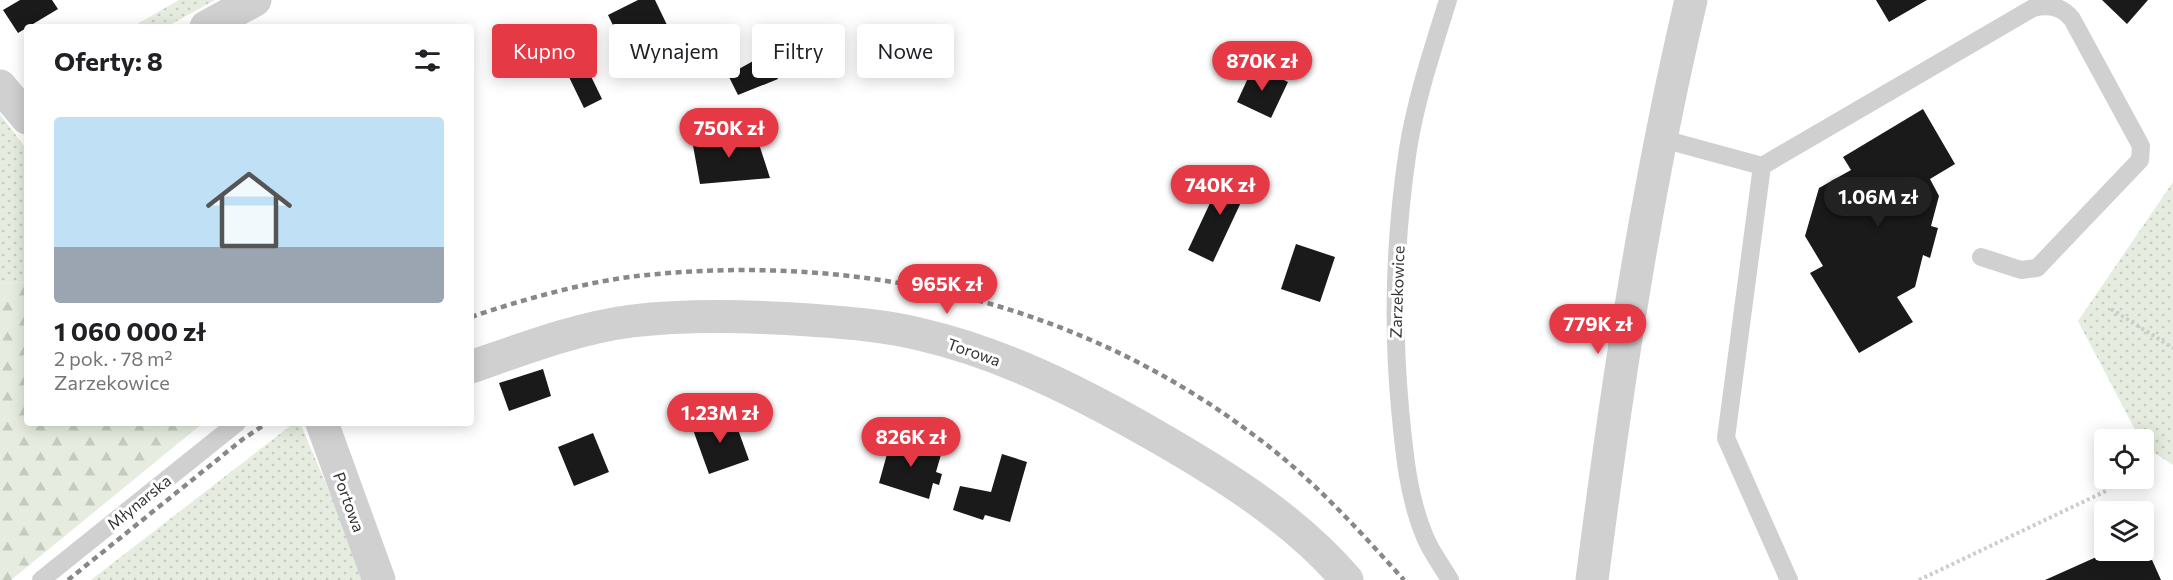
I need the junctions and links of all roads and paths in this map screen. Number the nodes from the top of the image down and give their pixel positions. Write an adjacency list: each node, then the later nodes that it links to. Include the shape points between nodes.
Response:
1 (255, 0): 4 (street)
2 (1448, 0): 19 (lane, Zarzekowice, via 1408,148 1395,281 1394,342 1403,445 1414,507 1425,538)
3 (1691, 0): 7 (street)
4 (211, 24)
5 (0, 86): 6 (street)
6 (24, 114)
7 (1659, 138): 8 (lane); 20 (street)
8 (1762, 166): 9 (lane, via 2033,8 2060,9 2072,19 2141,146 2140,160 2037,268 2021,270); 21 (lane, via 1726,438)
9 (1981, 257)
10 (2111, 309): 11 (path)
11 (2173, 348)
12 (474, 366): 18 (street, Torowa, via 571,334 631,321 689,316 849,323 920,334 978,352 1085,395 1178,448 1278,516 1331,561)
13 (233, 426): 16 (lane, Młynarska)
14 (323, 426): 17 (street, Portowa)
15 (2108, 490): 22 (path)
16 (41, 580)
17 (379, 580)
18 (1347, 580)
19 (1450, 580)
20 (1592, 580)
21 (1789, 580)
22 (1919, 580)

